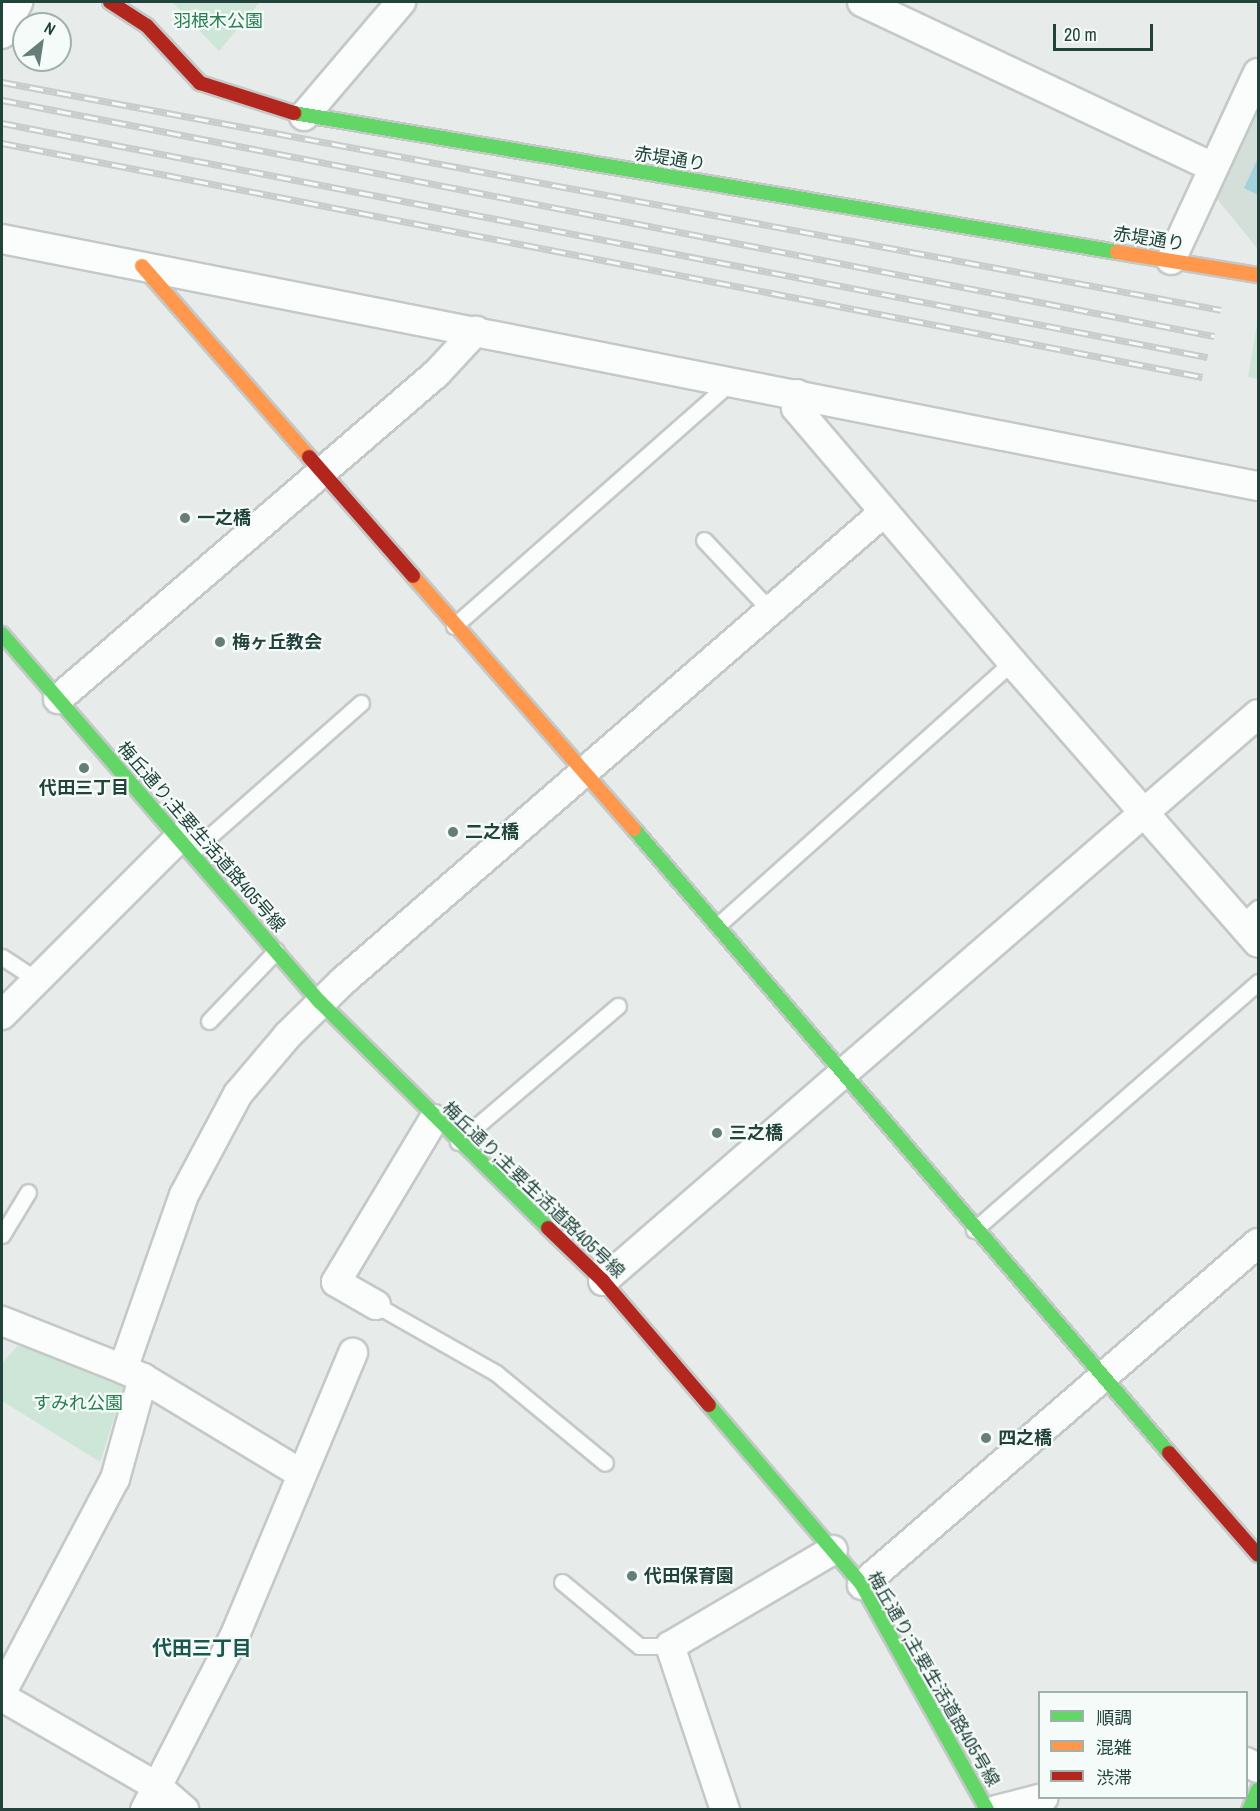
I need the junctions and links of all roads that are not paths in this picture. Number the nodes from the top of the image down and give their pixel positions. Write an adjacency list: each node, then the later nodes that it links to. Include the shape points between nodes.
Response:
1 (18, 2): 5 (street)
2 (110, 2): 7 (street, 赤堤通り, via 147,26 200,83)
3 (400, 2): 7 (street)
4 (862, 2): 8 (street)
5 (2, 34)
6 (1258, 73): 8 (street)
7 (304, 116): 10 (street, 赤堤通り)
8 (1212, 167): 10 (street)
9 (2, 239): 11 (street)
10 (1171, 260): 12 (street, 赤堤通り)
11 (142, 266): 13 (street); 16 (street)
12 (1258, 275)
13 (476, 331): 14 (street); 16 (street, via 436,374)
14 (730, 383): 15 (street); 21 (lane)
15 (797, 394): 17 (street); 18 (street, via 796,408)
16 (322, 474): 21 (street); 24 (street)
17 (1258, 486)
18 (884, 512): 20 (street); 23 (street)
19 (704, 540): 20 (lane)
20 (769, 609): 27 (street)
21 (454, 626): 27 (street)
22 (2, 634): 24 (street, 梅丘通り;主要生活道路405号線)
23 (1012, 662): 28 (street); 30 (lane)
24 (58, 699): 29 (street, 梅丘通り;主要生活道路405号線)
25 (361, 703): 29 (lane)
26 (1258, 714): 28 (street)
27 (584, 773): 30 (street); 36 (street)
28 (1146, 812): 31 (street); 40 (street)
29 (186, 844): 32 (street, 梅丘通り;主要生活道路405号線); 34 (street)
30 (718, 925): 40 (street)
31 (1252, 925)
32 (276, 951): 36 (street, 梅丘通り;主要生活道路405号線); 39 (lane)
33 (2, 957): 34 (lane)
34 (37, 980): 38 (street)
35 (1258, 982): 44 (lane)
36 (320, 1002): 41 (street, 梅丘通り;主要生活道路405号線); 51 (street, via 232,1104 184,1195)
37 (618, 1006): 42 (lane)
38 (2, 1016)
39 (209, 1021)
40 (844, 1072): 44 (street); 47 (street)
41 (434, 1119): 42 (street, 梅丘通り;主要生活道路405号線); 48 (street, via 336,1282)
42 (458, 1143): 47 (street, 梅丘通り;主要生活道路405号線)
43 (28, 1192): 45 (lane)
44 (974, 1230): 52 (street)
45 (2, 1235)
46 (1258, 1243): 52 (street)
47 (603, 1281): 55 (street, 梅丘通り;主要生活道路405号線)
48 (376, 1305): 53 (lane, via 496,1373)
49 (2, 1321): 51 (street)
50 (353, 1353): 54 (street)
51 (133, 1374): 54 (street); 60 (street, via 115,1479)
52 (1103, 1376): 56 (street); 58 (street)
53 (605, 1463)
54 (300, 1473): 63 (street, via 235,1635)
55 (833, 1550): 58 (street, 梅丘通り;主要生活道路405号線); 59 (street)
56 (1258, 1555)
57 (562, 1582): 59 (lane, via 639,1646)
58 (862, 1585): 67 (street, 梅丘通り;主要生活道路405号線)
59 (670, 1646): 66 (street)
60 (2, 1692)
61 (2, 1697): 63 (street)
62 (1258, 1790): 69 (street)
63 (151, 1798): 65 (street)
64 (1038, 1798): 68 (street)
65 (184, 1809)
66 (725, 1809)
67 (987, 1809)
68 (996, 1809)
69 (1249, 1809)

